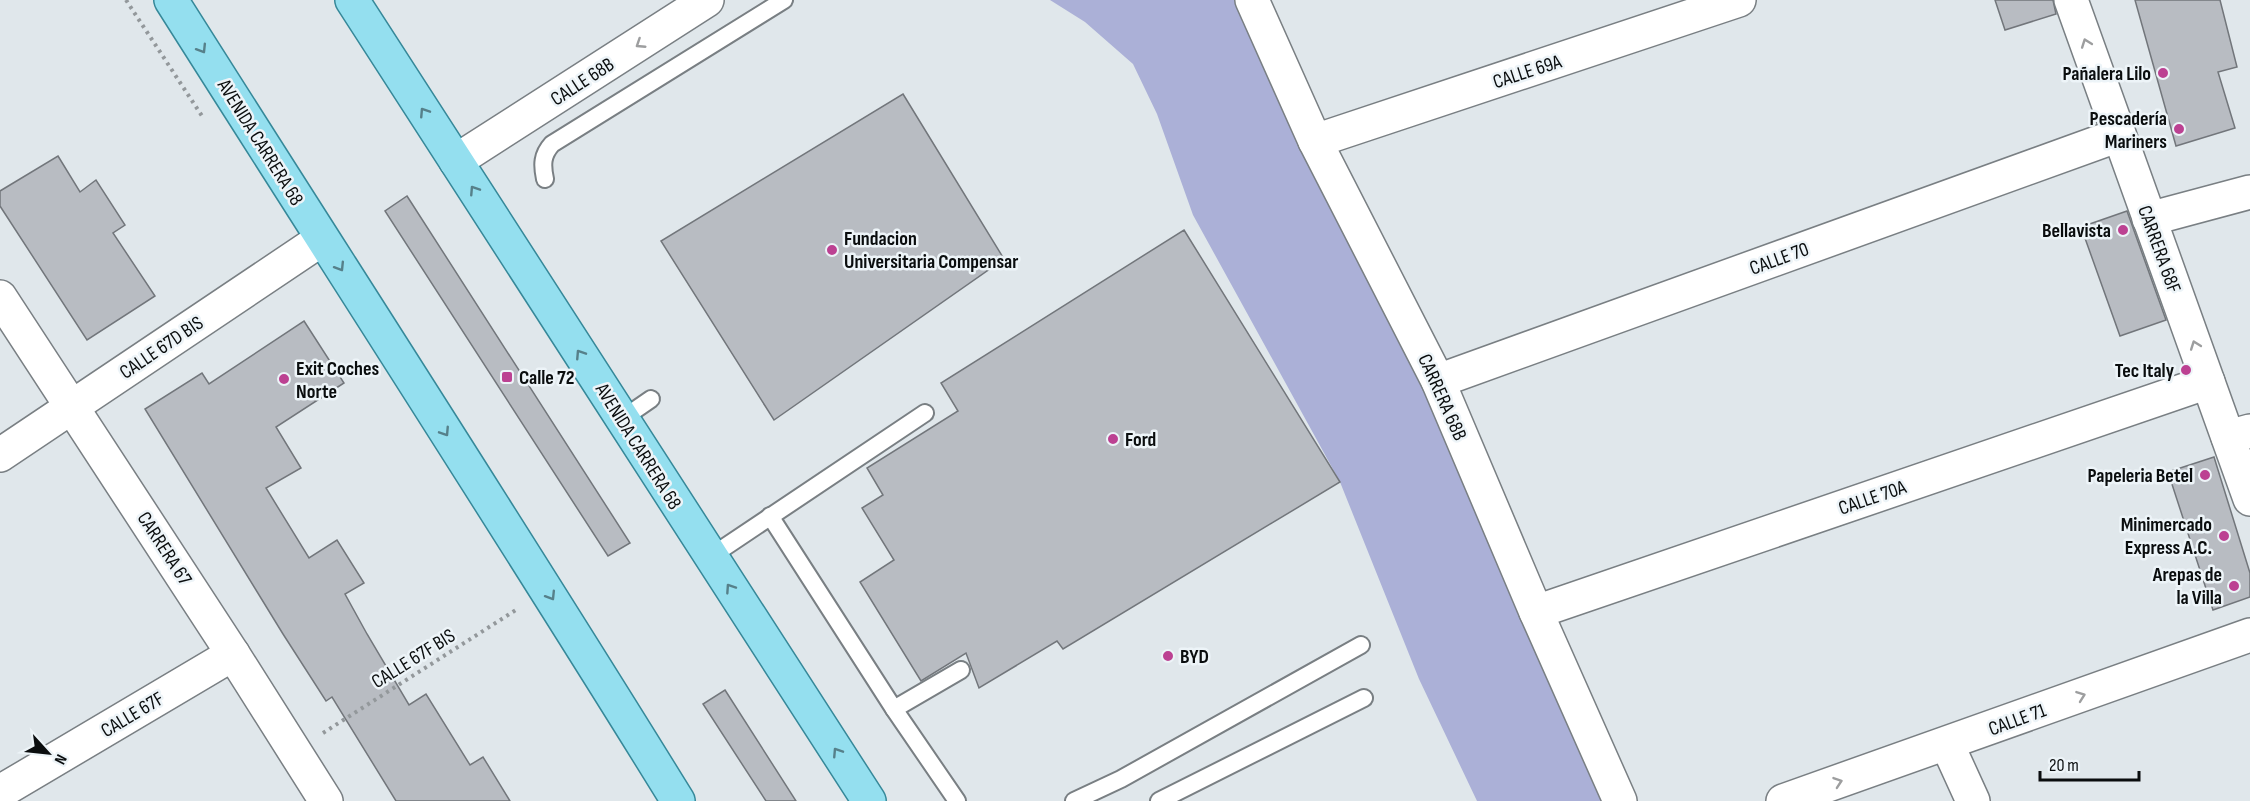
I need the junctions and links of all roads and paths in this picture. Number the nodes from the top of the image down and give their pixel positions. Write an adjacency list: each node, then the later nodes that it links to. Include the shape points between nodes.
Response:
1 (171, 0): 14 (main road, AVENIDA CARRERA 68, one-way to 14)
2 (352, 0): 10 (main road, AVENIDA CARRERA 68, one-way to 2)
3 (1252, 0): 9 (street, CARRERA 68B)
4 (1739, 0): 9 (street, CALLE 69A)
5 (2071, 0): 8 (street, CARRERA 68F, one-way to 5)
6 (772, 3): 11 (lane, via 552,144 543,159)
7 (687, 5): 10 (street, CALLE 68B, one-way to 10)
8 (2119, 135): 13 (street, CARRERA 68F); 16 (street, CALLE 70)
9 (1315, 141): 16 (street, CARRERA 68B)
10 (456, 161): 21 (main road, AVENIDA CARRERA 68, one-way to 10)
11 (545, 179)
12 (2250, 192): 13 (street)
13 (2149, 219): 17 (street, CARRERA 68F, one-way to 13)
14 (322, 239): 19 (street, CALLE 67D BIS); 27 (main road, AVENIDA CARRERA 68, one-way to 27)
15 (0, 297): 19 (street, CARRERA 67)
16 (1438, 381): 28 (street, CARRERA 68B)
17 (2208, 382): 22 (street, CARRERA 68F); 28 (street, CALLE 70A)
18 (651, 399): 21 (lane)
19 (73, 406): 23 (street, CALLE 67D BIS); 31 (street, CARRERA 67)
20 (925, 413): 25 (lane)
21 (622, 419): 26 (main road, AVENIDA CARRERA 68)
22 (2239, 434): 24 (street, CARRERA 68F)
23 (0, 455)
24 (2250, 498)
25 (770, 516): 26 (lane); 34 (lane)
26 (710, 557): 42 (main road, AVENIDA CARRERA 68, one-way to 26)
27 (547, 590): 36 (path, CALLE 67F BIS); 41 (main road, AVENIDA CARRERA 68, one-way to 41)
28 (1536, 612): 46 (street, CARRERA 68B)
29 (2250, 635): 35 (street, CALLE 71, one-way to 29)
30 (1362, 645): 44 (lane, via 1121,779)
31 (233, 654): 36 (street, CARRERA 67); 38 (street, CALLE 67F)
32 (961, 670): 34 (lane)
33 (1364, 698): 37 (lane)
34 (894, 710): 43 (lane)
35 (1947, 744): 47 (street, CALLE 71, one-way to 35); 48 (street)
36 (294, 751): 40 (street, CARRERA 67)
37 (1193, 793): 45 (lane)
38 (0, 794): 39 (street)
39 (4, 801)
40 (326, 801)
41 (678, 801)
42 (868, 801)
43 (957, 801)
44 (1074, 801)
45 (1160, 801)
46 (1620, 801)
47 (1783, 801)
48 (1973, 801)

